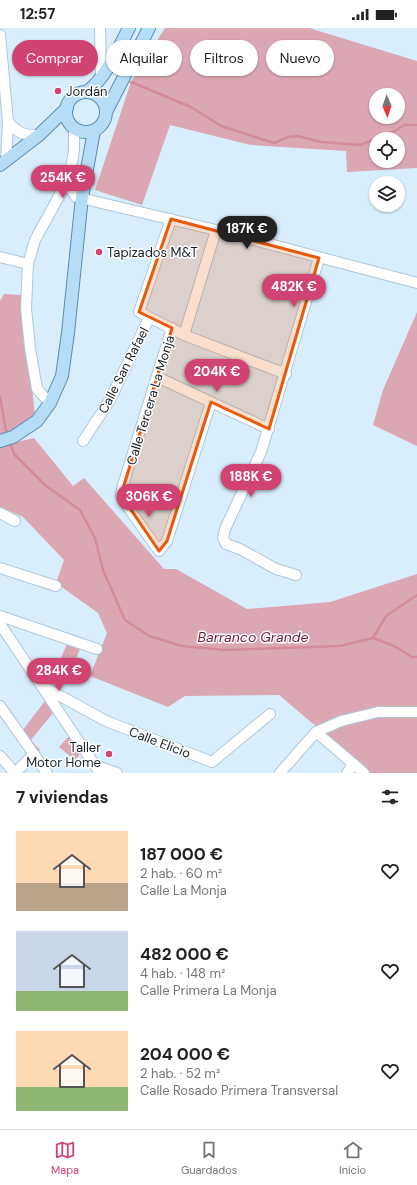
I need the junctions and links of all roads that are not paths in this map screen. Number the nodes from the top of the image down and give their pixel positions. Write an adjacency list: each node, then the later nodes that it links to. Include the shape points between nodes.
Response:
1 (100, 28): 5 (street)
2 (129, 28): 5 (main road)
3 (149, 28): 8 (main road)
4 (0, 35): 9 (street)
5 (101, 78): 6 (main road)
6 (87, 92): 7 (main road, via 72,98); 8 (main road, via 98,96)
7 (67, 108): 10 (main road, via 68,121); 12 (main road)
8 (106, 112): 11 (main road, via 103,123)
9 (8, 122): 12 (street, via 18,132); 13 (street)
10 (74, 128): 11 (main road, via 84,132); 14 (street, via 74,151)
11 (94, 131): 15 (main road)
12 (39, 135): 13 (main road)
13 (3, 163)
14 (69, 178): 15 (street, via 72,193 76,197); 20 (street, via 36,240)
15 (82, 197): 16 (street); 28 (main road, via 62,376)
16 (171, 219): 17 (street); 22 (street, Calle San Rafael, via 139,312)
17 (216, 230): 19 (street); 24 (street)
18 (0, 258): 20 (street)
19 (320, 258): 21 (street); 25 (street)
20 (28, 264): 28 (street, via 26,308 30,348 37,389)
21 (417, 283)
22 (149, 318): 23 (street); 31 (street, Calle San Rafael, via 116,388)
23 (172, 328): 24 (street); 26 (street, Calle Tercera La Monja)
24 (184, 335): 25 (street)
25 (286, 374): 29 (street)
26 (157, 377): 27 (street); 27 (street, Calle Tercera La Monja, via 121,495 159,551 167,541)
27 (211, 402): 29 (street)
28 (50, 403): 30 (main road, via 29,428)
29 (269, 429): 35 (street, via 223,538 226,544 276,569)
30 (0, 441)
31 (83, 441)
32 (0, 513): 33 (street)
33 (15, 521)
34 (0, 568): 36 (street)
35 (296, 575)
36 (56, 586)
37 (0, 616): 39 (street)
38 (0, 624): 40 (street)
39 (97, 649)
40 (42, 686): 43 (street, Calle Elicio, via 106,721 212,762); 48 (street)
41 (0, 706): 45 (street)
42 (417, 712): 44 (street, via 378,712 341,721)
43 (270, 714)
44 (316, 732): 47 (street); 52 (street)
45 (34, 754): 49 (street); 50 (street)
46 (0, 756): 49 (street)
47 (354, 764): 53 (street); 54 (street)
48 (97, 769): 51 (street)
49 (15, 773)
50 (47, 773)
51 (117, 773)
52 (280, 773)
53 (347, 773)
54 (364, 773)

